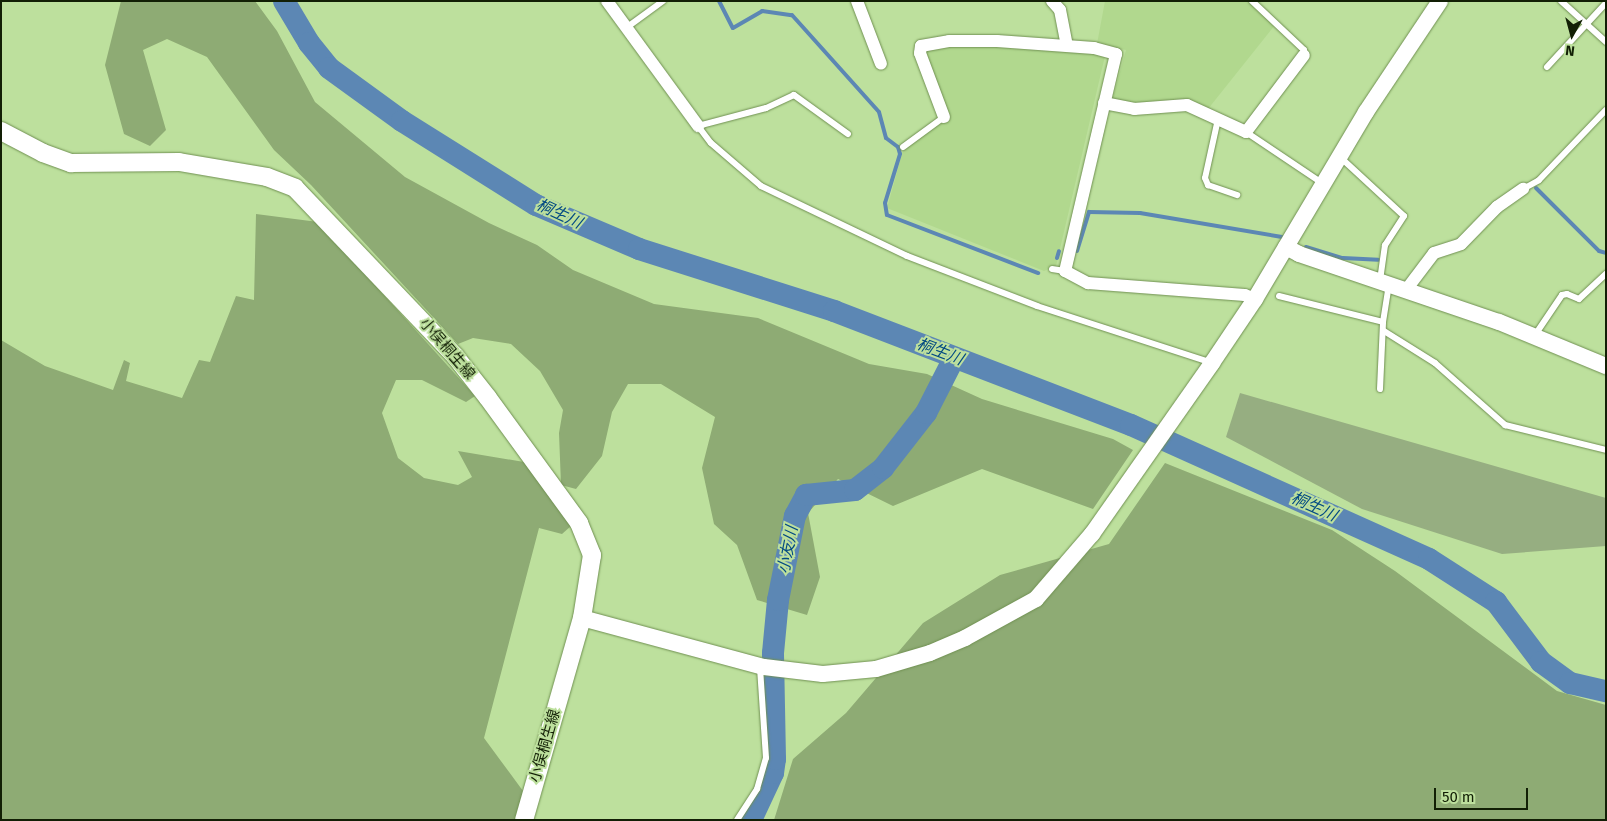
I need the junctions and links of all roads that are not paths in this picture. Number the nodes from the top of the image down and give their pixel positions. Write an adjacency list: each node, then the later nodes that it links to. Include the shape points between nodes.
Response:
1 (607, 1): 10 (street)
2 (663, 1): 10 (lane)
3 (857, 1): 14 (street)
4 (1052, 1): 12 (street, via 1060,10)
5 (1252, 1): 13 (lane, via 1304,50)
6 (1440, 1): 25 (street)
7 (1561, 1): 9 (lane)
8 (1606, 3): 9 (lane)
9 (1586, 23): 11 (lane); 15 (lane)
10 (626, 28): 20 (street)
11 (1606, 42)
12 (1066, 45): 16 (street, via 1116,54); 18 (street, via 949,41 921,46 920,52)
13 (1304, 55): 22 (street)
14 (881, 64)
15 (1546, 67)
16 (1104, 102): 19 (street, via 1134,109 1187,105); 31 (street)
17 (1606, 110): 27 (lane, via 1538,180)
18 (944, 117): 24 (lane)
19 (1218, 118): 22 (street); 28 (lane, via 1205,178 1208,185)
20 (698, 126): 23 (lane, via 766,108 794,95); 40 (lane, via 711,143 761,186 907,256 1029,303)
21 (1, 131): 44 (main road, 小俣桐生線, via 71,164 179,162 267,177 303,194 455,356 579,523 592,555)
22 (1246, 132): 26 (lane)
23 (848, 134)
24 (903, 148)
25 (1339, 156): 26 (street); 33 (lane, via 1404,216 1383,250)
26 (1323, 184): 29 (street)
27 (1523, 189): 34 (street, via 1497,207 1461,244 1434,253)
28 (1237, 194)
29 (1286, 246): 33 (street, via 1299,254); 36 (street)
30 (1052, 270): 31 (lane)
31 (1065, 271): 36 (street, via 1088,283)
32 (1606, 274): 39 (lane, via 1579,299 1567,294 1562,296)
33 (1385, 282): 34 (street); 37 (lane)
34 (1406, 290): 39 (street)
35 (1279, 296): 37 (lane)
36 (1255, 299): 40 (street)
37 (1383, 322): 38 (lane)
38 (1384, 331): 42 (lane); 43 (lane, via 1435,363 1505,425)
39 (1534, 336): 41 (street)
40 (1211, 366): 45 (street, via 1092,534 1036,599 956,642 876,669 824,674)
41 (1606, 366)
42 (1380, 389)
43 (1606, 450)
44 (582, 618): 45 (street); 46 (main road, 小俣桐生線)
45 (768, 668): 47 (lane, via 766,758 757,789)
46 (524, 820)
47 (736, 820)

